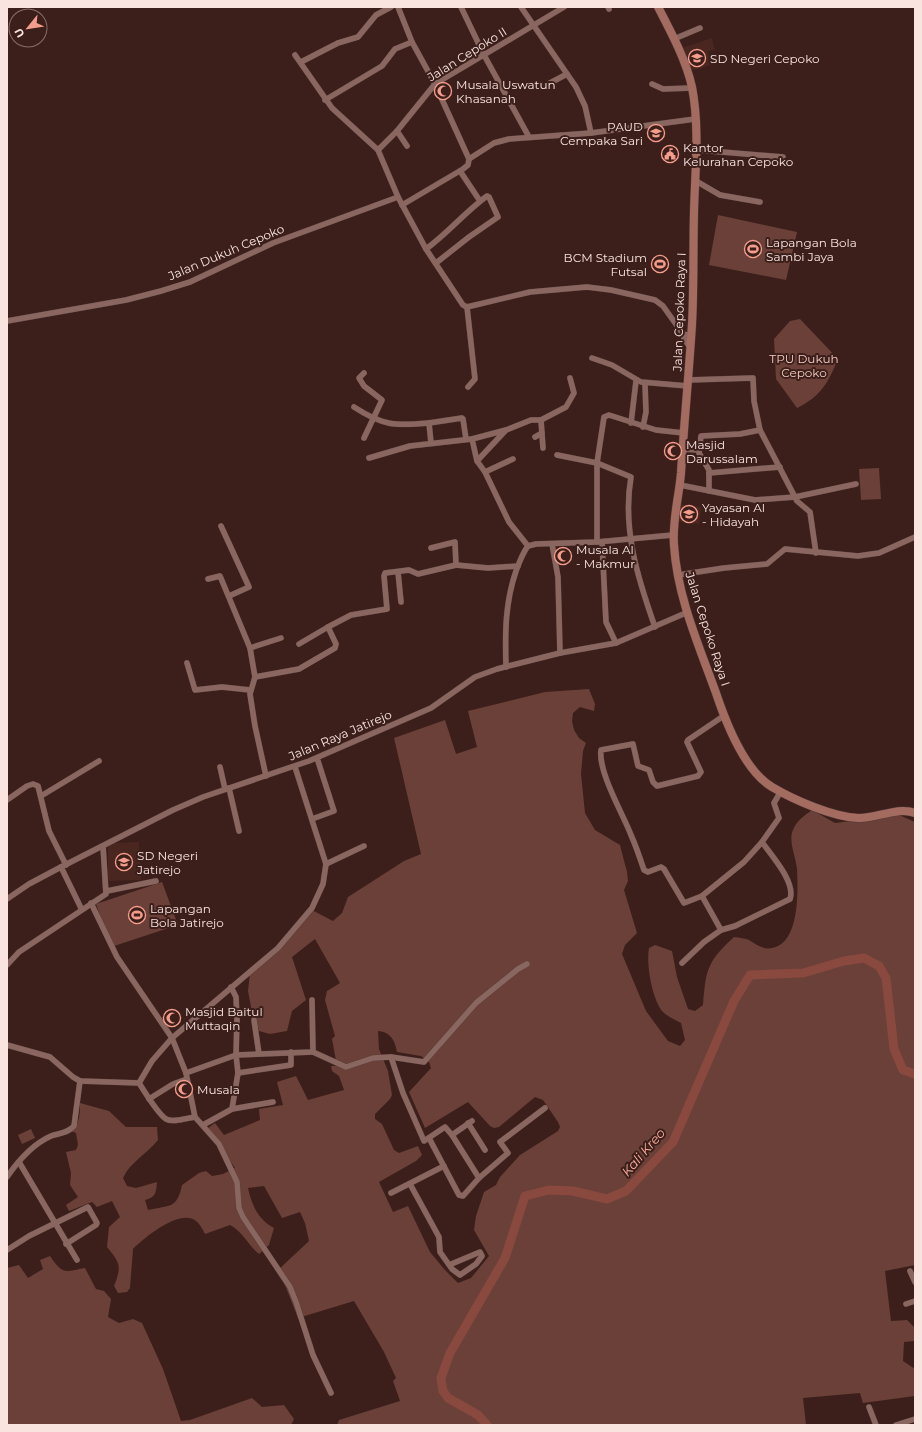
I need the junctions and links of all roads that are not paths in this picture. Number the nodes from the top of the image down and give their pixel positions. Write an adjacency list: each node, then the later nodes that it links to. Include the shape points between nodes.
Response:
1 (391, 7): 13 (street, via 376,15 358,37 338,43)
2 (398, 7): 10 (street)
3 (461, 7): 12 (street)
4 (521, 7): 7 (street)
5 (564, 7): 7 (street, Jalan Cepoko II)
6 (658, 7): 9 (main road, Jalan Cepoko Raya I)
7 (535, 25): 12 (street, Jalan Cepoko II); 14 (street)
8 (700, 28): 9 (street)
9 (674, 39): 18 (main road, Jalan Cepoko Raya I)
10 (412, 42): 15 (street); 19 (street, via 395,49 382,66)
11 (295, 55): 13 (street)
12 (484, 55): 15 (street, Jalan Cepoko II); 23 (street)
13 (301, 62): 19 (street)
14 (567, 74): 16 (street); 22 (street, via 585,106)
15 (435, 84): 21 (street, Jalan Cepoko II); 28 (street)
16 (550, 84)
17 (652, 84): 18 (street, via 663,89)
18 (692, 88): 20 (main road, Jalan Cepoko Raya I)
19 (325, 100): 25 (street)
20 (695, 120): 22 (street); 26 (main road, Jalan Cepoko Raya I)
21 (397, 131): 24 (street); 25 (street, Jalan Cepoko II)
22 (591, 133): 23 (street)
23 (529, 137): 28 (street, via 494,142)
24 (407, 146)
25 (378, 150): 31 (street)
26 (698, 150): 27 (street); 30 (main road, Jalan Cepoko Raya I)
27 (783, 157)
28 (470, 159): 29 (street, via 468,165)
29 (460, 171): 32 (street); 34 (street)
30 (696, 181): 33 (street, via 720,195); 39 (main road, Jalan Cepoko Raya I)
31 (398, 197): 34 (street); 38 (street, Jalan Dukuh Cepoko, via 273,243 190,282 119,301)
32 (480, 201): 35 (street); 36 (street, via 489,197 498,217 469,236)
33 (760, 202)
34 (402, 204): 35 (street)
35 (426, 249): 36 (street)
36 (436, 263): 37 (street, via 460,301)
37 (467, 307): 39 (street, via 530,292 587,287 611,290 655,300 664,306); 46 (street, via 475,379)
38 (7, 321)
39 (687, 335): 44 (main road, Jalan Cepoko Raya I, via 690,348)
40 (592, 358): 43 (street, via 612,365)
41 (364, 373): 48 (street, via 359,378 361,383 382,400)
42 (570, 378): 49 (street, via 574,393 569,403)
43 (636, 381): 45 (street); 51 (street)
44 (688, 383): 45 (street); 54 (street, via 753,378 754,401); 56 (main road, Jalan Cepoko Raya I)
45 (645, 384): 52 (street, via 646,412)
46 (468, 387)
47 (354, 407): 48 (street)
48 (374, 420): 50 (street, via 387,424); 58 (street)
49 (541, 420): 53 (street, via 531,420); 55 (street)
50 (429, 423): 59 (street, via 462,418); 60 (street)
51 (631, 423): 52 (street); 68 (street, via 609,415 604,417)
52 (643, 427): 56 (street)
53 (506, 430): 59 (street); 67 (street)
54 (760, 430): 63 (street, via 740,434 703,435 700,437); 69 (street)
55 (542, 432): 57 (street); 61 (street)
56 (684, 433): 62 (main road, Jalan Cepoko Raya I)
57 (535, 437)
58 (364, 438)
59 (469, 439): 60 (street); 67 (street)
60 (431, 443): 65 (street, via 410,446)
61 (543, 448)
62 (682, 449): 63 (street); 73 (main road, Jalan Cepoko Raya I)
63 (699, 450): 71 (street)
64 (557, 455): 68 (street)
65 (369, 458)
66 (513, 459): 70 (street)
67 (477, 461): 70 (street)
68 (597, 463): 79 (street, via 631,477 628,504); 80 (street)
69 (780, 468): 71 (street); 75 (street)
70 (484, 472): 82 (street, via 509,522)
71 (709, 473): 74 (street)
72 (856, 484): 75 (street)
73 (680, 485): 74 (street); 77 (main road, Jalan Cepoko Raya I)
74 (709, 491): 75 (street, via 755,500)
75 (795, 497): 84 (street, via 811,515)
76 (221, 526): 90 (street, via 250,587)
77 (673, 535): 79 (street); 88 (main road, Jalan Cepoko Raya I)
78 (915, 537): 84 (street, via 873,555)
79 (630, 539): 80 (street); 94 (street)
80 (599, 542): 81 (street); 96 (street, via 606,622)
81 (552, 544): 82 (street); 99 (street, via 558,577)
82 (528, 546): 86 (street)
83 (431, 548): 85 (street, via 455,542)
84 (816, 553): 88 (street, via 785,549 767,564)
85 (456, 565): 86 (street, via 488,568); 87 (street, via 418,574 409,570)
86 (518, 566): 101 (street, via 506,609)
87 (398, 572): 91 (street); 93 (street, via 384,574 387,609 351,614)
88 (678, 575): 92 (main road, Jalan Cepoko Raya I)
89 (208, 579): 90 (street, via 220,576)
90 (229, 596): 98 (street)
91 (401, 602)
92 (688, 612): 94 (street, Jalan Raya Jatirejo); 104 (main road, Jalan Cepoko Raya I)
93 (328, 627): 97 (street); 102 (street, via 336,644 335,648 299,669)
94 (655, 627): 96 (street, Jalan Raya Jatirejo)
95 (282, 638): 98 (street)
96 (616, 643): 99 (street, Jalan Raya Jatirejo)
97 (299, 644)
98 (250, 648): 102 (street)
99 (560, 653): 101 (street, Jalan Raya Jatirejo)
100 (187, 663): 103 (street, via 195,690 228,687)
101 (506, 667): 105 (street, Jalan Raya Jatirejo, via 475,677 431,708)
102 (255, 676): 103 (street)
103 (250, 690): 109 (street)
104 (725, 715): 111 (main road, Jalan Cepoko Raya I, via 753,771); 125 (street, via 687,742 701,772 698,776 657,786 653,782 650,770 638,766 633,744 600,751 611,792 631,834 644,870 647,872 661,867 664,869 684,903)
105 (317, 758): 107 (street, Jalan Raya Jatirejo); 115 (street, via 334,811)
106 (99, 761): 112 (street)
107 (295, 766): 109 (street, Jalan Raya Jatirejo); 115 (street)
108 (220, 767): 110 (street)
109 (266, 776): 110 (street, Jalan Raya Jatirejo)
110 (227, 789): 116 (street); 118 (street, Jalan Raya Jatirejo, via 173,810)
111 (781, 791): 114 (main road, Jalan Cepoko Raya I, via 805,803 850,817 868,817 901,810); 117 (street, via 774,802 779,818)
112 (41, 796): 113 (street, via 38,786 34,784); 121 (street, via 49,831)
113 (7, 800)
114 (915, 813)
115 (312, 819): 120 (street)
116 (240, 831)
117 (762, 842): 125 (street, via 744,862); 128 (street, via 789,881 792,895 790,899 735,926)
118 (103, 846): 121 (street, Jalan Raya Jatirejo); 123 (street)
119 (364, 846): 120 (street)
120 (326, 864): 132 (street, via 323,884 308,914 278,948)
121 (63, 866): 124 (street, Jalan Raya Jatirejo); 127 (street)
122 (156, 881): 123 (street)
123 (107, 891): 126 (street)
124 (8, 896)
125 (702, 896): 128 (street)
126 (91, 902): 127 (street); 135 (street, via 117,957)
127 (82, 908): 131 (street, via 19,952)
128 (721, 930): 130 (street, via 704,942)
129 (527, 964): 141 (street, via 476,1003 424,1062)
130 (682, 964)
131 (7, 965)
132 (231, 987): 135 (street); 140 (street, via 236,997)
133 (312, 1000): 138 (street)
134 (254, 1020): 139 (street)
135 (172, 1038): 143 (street); 145 (street, via 152,1061)
136 (7, 1045): 144 (street, via 50,1058)
137 (291, 1052): 138 (street); 139 (street); 142 (street, via 291,1065)
138 (313, 1052): 141 (street, via 346,1067 367,1059)
139 (259, 1054): 140 (street)
140 (236, 1055): 142 (street); 143 (street)
141 (391, 1057): 153 (street, via 402,1093 422,1140)
142 (238, 1073): 149 (street)
143 (186, 1076): 146 (street); 150 (street)
144 (80, 1081): 145 (street); 155 (street, via 74,1126 31,1149)
145 (139, 1083): 146 (street)
146 (149, 1099): 150 (street, via 166,1119)
147 (273, 1102): 149 (street)
148 (545, 1108): 158 (street, via 500,1142 508,1153)
149 (232, 1109): 151 (street)
150 (195, 1117): 151 (street)
151 (203, 1126): 170 (street, via 219,1144 237,1182 239,1208 243,1216 290,1287 313,1355)
152 (452, 1135): 153 (street, via 446,1127); 154 (street, via 470,1122); 158 (street)
153 (429, 1138): 156 (street)
154 (486, 1150)
155 (19, 1162): 157 (street); 161 (street)
156 (444, 1166): 158 (street, via 459,1195 463,1196); 159 (street)
157 (7, 1177)
158 (479, 1178)
159 (410, 1184): 160 (street); 165 (street, via 439,1237 440,1252)
160 (391, 1193)
161 (56, 1223): 162 (street); 162 (street, via 87,1207 97,1223); 163 (street)
162 (66, 1244): 164 (street)
163 (7, 1250)
164 (77, 1260)
165 (449, 1265): 165 (street, via 475,1253 480,1252 482,1256 476,1264 460,1275)
166 (910, 1271): 167 (street)
167 (915, 1282)
168 (915, 1301): 169 (street)
169 (906, 1304)
170 (331, 1393)
171 (869, 1407): 173 (street)
172 (915, 1420): 174 (street)
173 (876, 1425)
174 (896, 1425)

